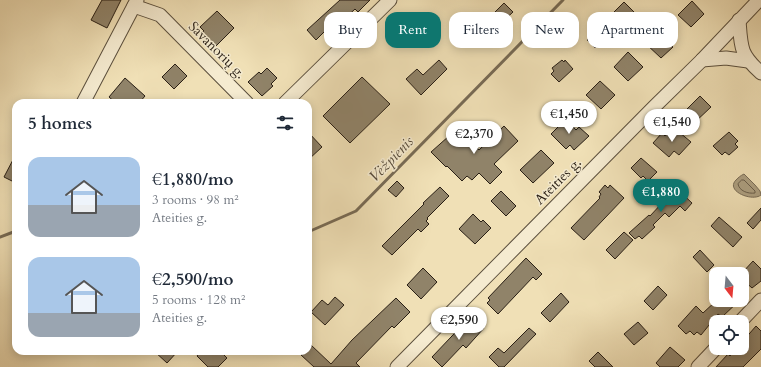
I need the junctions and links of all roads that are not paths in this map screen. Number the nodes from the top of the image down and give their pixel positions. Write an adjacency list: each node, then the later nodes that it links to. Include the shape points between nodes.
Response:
1 (390, 0): 10 (street)
2 (759, 0): 4 (street, Ateities g.)
3 (136, 3): 8 (street, Savanorių g.); 9 (street, Savanorių g., via 160,15)
4 (739, 20): 5 (street, Ateities g.); 6 (street, via 740,39)
5 (702, 60): 6 (street, via 726,58); 14 (street, Ateities g.)
6 (748, 61): 7 (street)
7 (761, 73)
8 (84, 99)
9 (243, 99)
10 (289, 99)
11 (761, 300): 12 (street)
12 (747, 315)
13 (709, 355): 15 (street)
14 (397, 367)
15 (698, 367)

